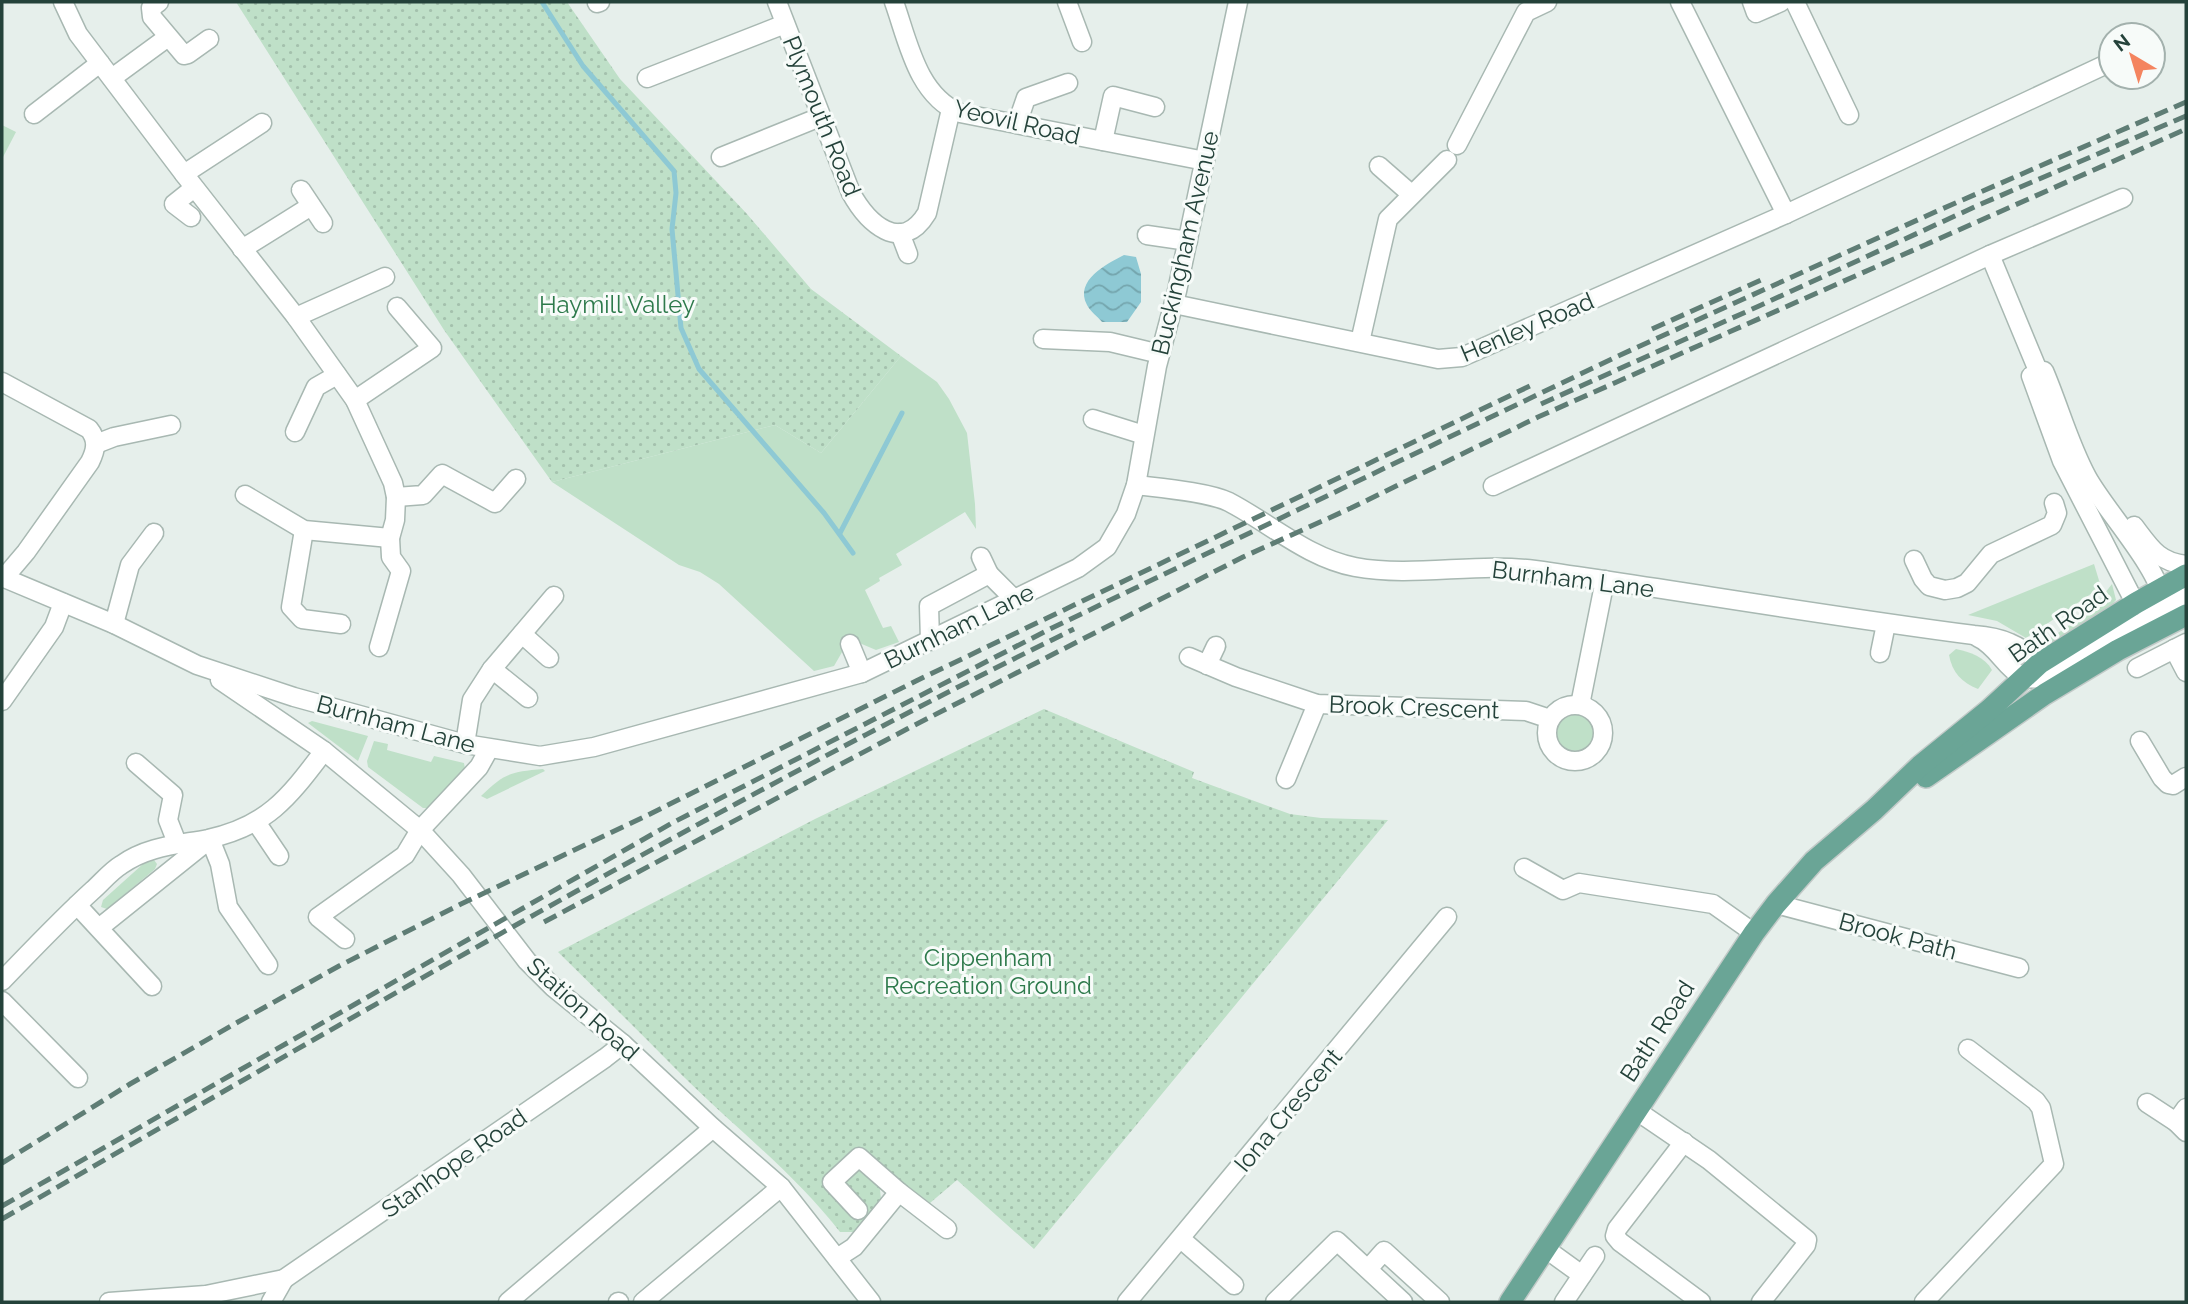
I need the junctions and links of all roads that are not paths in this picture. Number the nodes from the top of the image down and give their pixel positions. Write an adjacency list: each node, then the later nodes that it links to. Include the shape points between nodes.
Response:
1 (63, 2): 16 (street, via 78,34)
2 (159, 2): 13 (street, via 150,13)
3 (777, 2): 12 (street, Plymouth Road)
4 (894, 2): 22 (street, Yeovil Road, via 923,79 935,97)
5 (1067, 2): 15 (street)
6 (1238, 2): 32 (street, Buckingham Avenue)
7 (1547, 2): 29 (street, via 1526,12)
8 (1680, 2): 39 (street)
9 (1752, 2): 10 (street, via 1756,13)
10 (1781, 2)
11 (1795, 2): 24 (street)
12 (785, 24): 19 (street); 25 (street, Plymouth Road)
13 (168, 37): 14 (street, via 184,55); 18 (street)
14 (209, 39)
15 (1082, 42)
16 (100, 63): 18 (street); 23 (street)
17 (2097, 69): 39 (street, Henley Road)
18 (112, 78): 34 (street)
19 (647, 78)
20 (1069, 83): 27 (street, via 1026,98)
21 (1156, 107): 28 (street, via 1112,96)
22 (951, 109): 27 (street, Yeovil Road); 42 (street, via 926,213 916,226)
23 (34, 114)
24 (1849, 115)
25 (820, 117): 30 (street); 42 (street, Plymouth Road, via 850,193 864,215 882,230)
26 (262, 124): 34 (street)
27 (1017, 124): 28 (street, Yeovil Road)
28 (1103, 141): 32 (street, Yeovil Road)
29 (1457, 145)
30 (721, 157)
31 (1447, 160): 36 (street)
32 (1205, 161): 44 (street, Buckingham Avenue)
33 (1379, 166): 36 (street)
34 (189, 181): 40 (street, via 174,204); 45 (street)
35 (300, 190): 38 (street)
36 (1411, 194): 53 (street, via 1388,219)
37 (2123, 198): 47 (street)
38 (311, 206): 41 (street); 45 (street)
39 (1786, 214): 53 (street, Henley Road, via 1462,358 1438,359)
40 (191, 217)
41 (323, 223)
42 (900, 233): 46 (street)
43 (1147, 235): 44 (street)
44 (1188, 241): 49 (street, Buckingham Avenue)
45 (242, 249): 51 (street)
46 (908, 254)
47 (1990, 255): 55 (street); 67 (street)
48 (385, 277): 51 (street)
49 (1174, 303): 53 (street, Henley Road); 54 (street, Buckingham Avenue)
50 (397, 307): 58 (street, via 432,348)
51 (296, 317): 56 (street)
52 (1043, 339): 54 (street, via 1110,342)
53 (1360, 342)
54 (1160, 354): 62 (street, Buckingham Avenue)
55 (2038, 373): 64 (street); 81 (street, via 2062,461)
56 (337, 375): 58 (street); 61 (street, via 316,387)
57 (2, 382): 63 (street, via 89,429)
58 (355, 400): 69 (street)
59 (1093, 419): 62 (street)
60 (171, 425): 63 (street)
61 (295, 432)
62 (1144, 435): 66 (street, Buckingham Avenue)
63 (96, 444): 79 (street, via 90,462)
64 (2080, 462): 76 (street, via 2158,556); 88 (street, via 2143,559)
65 (516, 480): 69 (street, via 495,503 442,474 423,495)
66 (1136, 485): 80 (street, Burnham Lane, via 1227,501 1300,545 1357,568 1519,568); 84 (street, Burnham Lane, via 1107,547 1078,568)
67 (1493, 486)
68 (245, 495): 71 (street)
69 (397, 497): 73 (street)
70 (2054, 503): 75 (street, via 2052,525 1991,554 1967,583 1957,588 1929,586)
71 (304, 530): 73 (street); 90 (street, via 291,607 302,620)
72 (154, 533): 89 (street, via 130,565)
73 (390, 538): 97 (street, via 391,557 401,571)
74 (981, 557): 77 (street)
75 (1914, 560)
76 (2186, 565)
77 (989, 574): 84 (street); 94 (street, via 929,606)
78 (2186, 575): 88 (main road, Bath Road)
79 (3, 578): 85 (street, Burnham Lane)
80 (1605, 580): 91 (street, Burnham Lane); 114 (street)
81 (2124, 580): 86 (street); 87 (street, via 2122,605)
82 (554, 596): 92 (street)
83 (2186, 597): 88 (street)
84 (1015, 600): 94 (street, Burnham Lane)
85 (62, 603): 89 (street, Burnham Lane); 112 (street, via 54,627)
86 (2136, 603): 87 (main road, Bath Road); 88 (main road, Bath Road)
87 (2107, 621): 104 (main road, Bath Road)
88 (2176, 621): 104 (street, via 2140,623 2047,675); 105 (street); 107 (street); 115 (main road, Bath Road, via 2097,662)
89 (114, 624): 102 (street, Burnham Lane)
90 (341, 624)
91 (1886, 624): 93 (street, Burnham Lane); 98 (street)
92 (522, 634): 100 (street); 106 (street)
93 (1971, 634): 101 (street, via 1992,646); 104 (street, Burnham Lane, via 2007,642)
94 (930, 641): 108 (street, Burnham Lane)
95 (850, 644): 108 (street)
96 (1216, 646): 103 (street)
97 (379, 647)
98 (1880, 653)
99 (1189, 657): 103 (street)
100 (549, 658)
101 (2007, 664): 104 (street); 109 (street, via 2010,684)
102 (197, 665): 110 (street, Burnham Lane); 117 (street, Station Road)
103 (1207, 665): 113 (street)
104 (2033, 667): 109 (main road, Bath Road); 115 (street)
105 (2137, 668)
106 (492, 669): 111 (street); 119 (street, via 472,700)
107 (2186, 672)
108 (862, 673): 120 (street, Burnham Lane, via 594,747 540,756)
109 (2004, 696): 125 (main road, Bath Road)
110 (294, 697): 117 (street); 119 (street, Burnham Lane)
111 (528, 698)
112 (2, 701)
113 (1317, 704): 116 (street, Brook Crescent, via 1526,711); 124 (street, Brook Crescent)
114 (1580, 705): 116 (street, via 1558,710); 116 (street, via 1590,709 1602,727 1602,738 1591,756 1570,761 1552,750 1547,740)
115 (2019, 712): 125 (main road, Bath Road)
116 (1550, 719)
117 (288, 724): 121 (street, Station Road)
118 (2140, 741): 123 (street, via 2165,782 2176,784)
119 (465, 744): 120 (street, Burnham Lane)
120 (489, 749): 127 (street, via 479,767)
121 (324, 751): 126 (street, via 293,792); 127 (street, Station Road)
122 (136, 763): 129 (street, via 173,795 168,820)
123 (2186, 777)
124 (1286, 779)
125 (1874, 810): 132 (main road, Bath Road, via 1814,862)
126 (256, 822): 128 (street); 130 (street)
127 (420, 830): 137 (street, via 405,855 318,917); 143 (street, Station Road, via 527,961)
128 (209, 839): 129 (street); 135 (street); 138 (street, via 220,864 228,907)
129 (177, 843): 133 (street, via 151,849 121,865)
130 (279, 856)
131 (1524, 868): 136 (street, via 1563,890 1579,883 1713,904)
132 (1776, 904): 136 (main road, Bath Road); 139 (street, Brook Path)
133 (77, 905): 135 (street); 140 (street)
134 (1447, 917): 155 (street, Iona Crescent)
135 (99, 928): 141 (street)
136 (1754, 933): 147 (main road, Bath Road)
137 (345, 939)
138 (268, 965)
139 (2019, 968)
140 (2, 981)
141 (152, 986)
142 (2, 1001): 145 (street)
143 (623, 1044): 149 (street, Station Road); 161 (street, Stanhope Road)
144 (1968, 1049): 176 (street, via 2041,1108 2046,1165)
145 (78, 1078)
146 (2147, 1103): 148 (street)
147 (1637, 1111): 150 (street); 156 (main road, Bath Road)
148 (2183, 1120)
149 (713, 1128): 151 (street, Station Road); 165 (street)
150 (1684, 1142): 174 (street, via 1615,1236); 175 (street, via 1807,1240)
151 (781, 1187): 158 (street, Station Road); 166 (street)
152 (899, 1192): 153 (street, via 859,1157 832,1182); 154 (street); 158 (street, via 854,1247)
153 (858, 1210)
154 (947, 1229)
155 (1181, 1239): 162 (street); 168 (street, Iona Crescent)
156 (1546, 1249): 160 (street); 172 (main road, Bath Road)
157 (1595, 1256): 160 (street)
158 (837, 1258): 167 (street, Station Road)
159 (1368, 1269): 169 (street, via 1337,1241); 170 (street); 171 (street, via 1384,1251)
160 (1583, 1275): 173 (street)
161 (284, 1279): 163 (street, Stanhope Road, via 206,1295); 164 (street, Stanhope Road)
162 (1234, 1285)
163 (109, 1302)
164 (271, 1302)
165 (508, 1302)
166 (643, 1302)
167 (871, 1302)
168 (1127, 1302)
169 (1275, 1302)
170 (1403, 1302)
171 (1440, 1302)
172 (1510, 1302)
173 (1564, 1302)
174 (1701, 1302)
175 (1761, 1302)
176 (1924, 1302)

